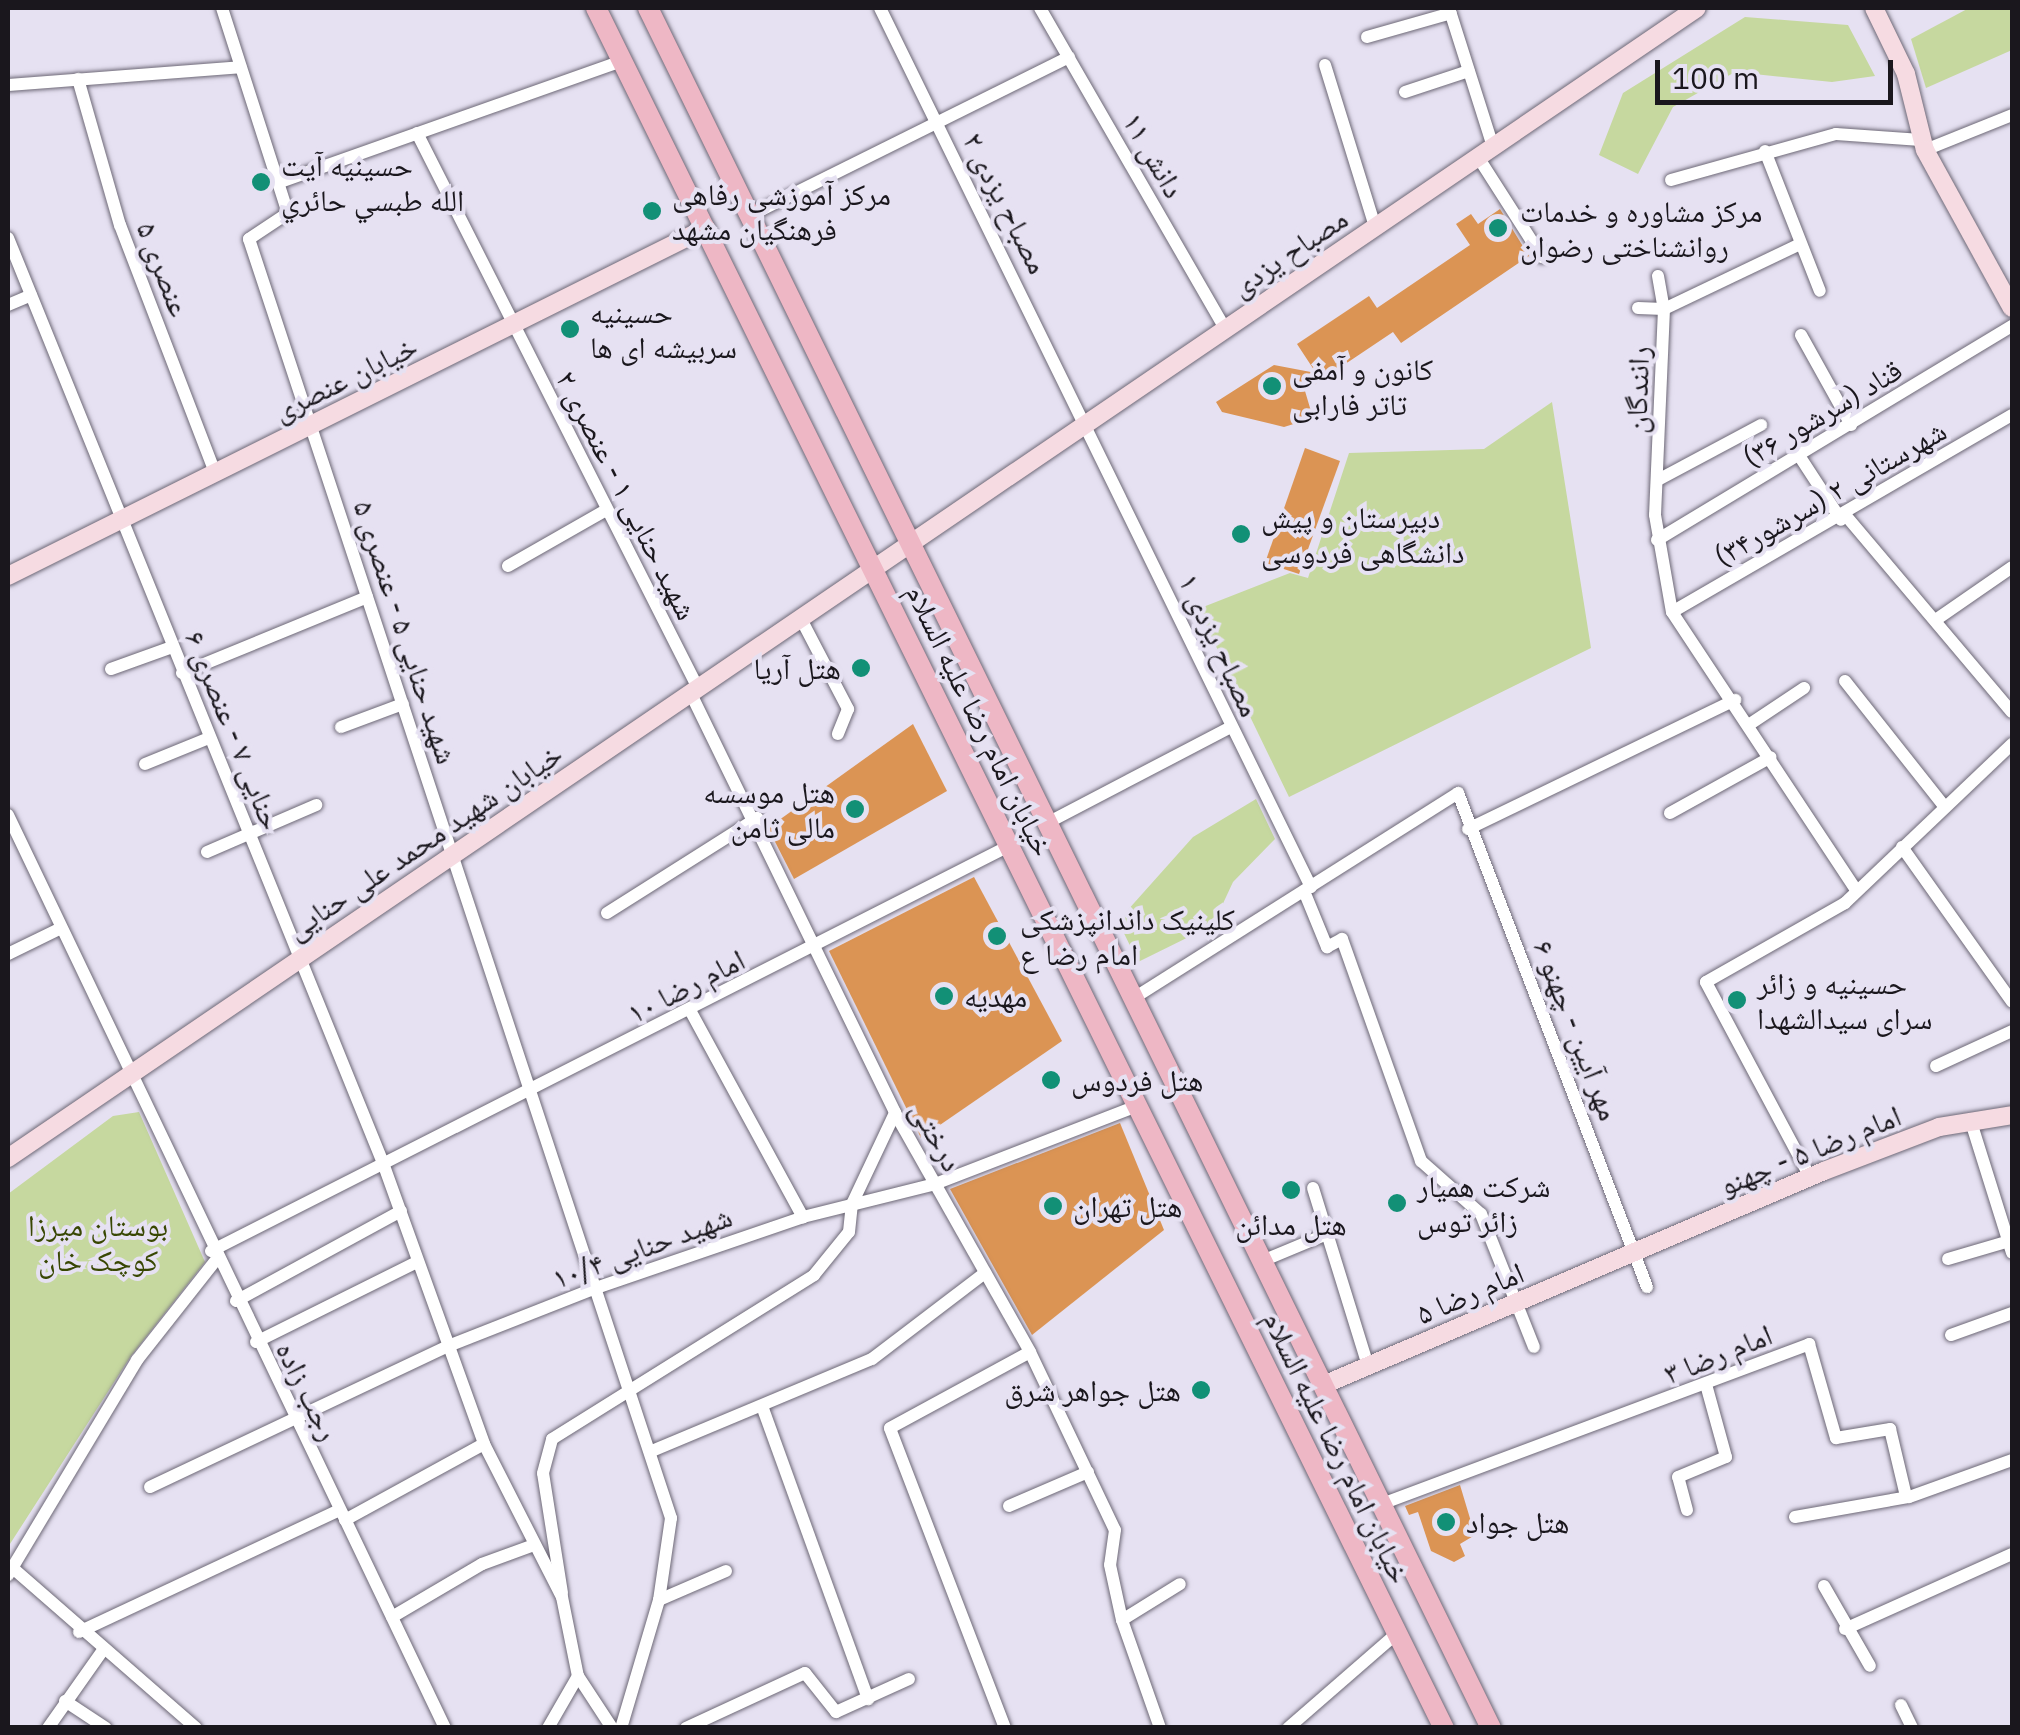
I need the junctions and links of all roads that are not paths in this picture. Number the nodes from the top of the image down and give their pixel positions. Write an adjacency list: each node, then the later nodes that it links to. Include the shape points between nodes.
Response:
1 (222, 8): 13 (street)
2 (596, 8): 11 (main road, خیابان امام رضا علیه السلام)
3 (648, 8): 26 (main road, خیابان امام رضا علیه السلام)
4 (880, 8): 19 (street, مصباح یزدی ۲)
5 (1040, 8): 10 (street, دانش ۱۱)
6 (1697, 8): 23 (main road, مصباح یزدی)
7 (1874, 8): 21 (main road, via 1906,74)
8 (1450, 10): 9 (street); 14 (street)
9 (1368, 37)
10 (1069, 58): 19 (street); 41 (street, دانش ۱۱)
11 (622, 61): 20 (street); 28 (main road, خیابان امام رضا علیه السلام)
12 (1325, 65): 27 (street)
13 (240, 67): 15 (street); 25 (street)
14 (1469, 71): 17 (street); 23 (street)
15 (78, 79): 16 (street); 49 (street, عنصری ۵, via 120,225)
16 (8, 84)
17 (1405, 92)
18 (2012, 115): 21 (street)
19 (939, 124): 26 (street); 44 (street, مصباح یزدی ۲)
20 (417, 133): 25 (street); 39 (street, شهید حنایی ۱ - عنصری ۲)
21 (1923, 145): 22 (street, via 1836,134); 37 (main road)
22 (1765, 151): 24 (street); 30 (street)
23 (1485, 152): 27 (main road, مصباح یزدی); 31 (street)
24 (1671, 180)
25 (280, 182): 45 (street, شهید حنایی ۵ - عنصری ۵, via 288,213 248,240)
26 (751, 215): 55 (main road, خیابان امام رضا علیه السلام)
27 (1374, 227): 41 (main road, مصباح یزدی)
28 (706, 228): 39 (main road, خیابان عنصری); 58 (main road, خیابان امام رضا علیه السلام)
29 (8, 238): 34 (street, حنایی ۷ - عنصری ۶)
30 (1800, 244): 33 (street); 38 (street, رانندگان)
31 (1542, 256)
32 (1658, 276): 38 (street)
33 (1820, 291)
34 (31, 295): 35 (street); 52 (street, حنایی ۷ - عنصری ۶)
35 (8, 304)
36 (1638, 308): 38 (street)
37 (2012, 308)
38 (1664, 309): 50 (street, رانندگان)
39 (512, 325): 45 (main road, خیابان عنصری); 51 (street, شهید حنایی ۱ - عنصری ۲)
40 (2012, 326): 46 (street, قناد (سرشور ۳۶))
41 (1225, 328): 44 (main road, مصباح یزدی)
42 (1801, 335): 46 (street)
43 (2012, 415): 53 (street, شهرستانی ۲ (سرشور۳۴))
44 (1088, 422): 55 (main road, مصباح یزدی); 74 (street, مصباح یزدی ۱)
45 (311, 425): 49 (main road, خیابان عنصری); 60 (street, شهید حنایی ۵ - عنصری ۵)
46 (1851, 425): 48 (street, قناد (سرشور ۳۶))
47 (1761, 426): 50 (street)
48 (1800, 456): 53 (street); 54 (street, قناد (سرشور ۳۶))
49 (215, 472): 52 (main road, خیابان عنصری)
50 (1658, 480): 54 (street, رانندگان)
51 (606, 510): 56 (street); 69 (street, شهید حنایی ۱ - عنصری ۲)
52 (124, 518): 59 (main road, خیابان عنصری); 64 (street, حنایی ۷ - عنصری ۶)
53 (1844, 519): 61 (street, شهرستانی ۲ (سرشور۳۴)); 63 (street)
54 (1657, 540): 61 (street, رانندگان)
55 (912, 541): 58 (main road, مصباح یزدی); 86 (main road, خیابان امام رضا علیه السلام)
56 (508, 566)
57 (2012, 567): 63 (street)
58 (871, 568): 62 (main road, خیابان شهید محمد علی حنایی); 90 (main road, خیابان امام رضا علیه السلام)
59 (8, 576)
60 (367, 596): 66 (street); 71 (street, شهید حنایی ۵ - عنصری ۵)
61 (1672, 612): 70 (street, رانندگان)
62 (800, 617): 69 (main road, خیابان شهید محمد علی حنایی); 76 (street, via 848,709)
63 (1937, 619): 72 (street)
64 (172, 646): 65 (street); 66 (street, حنایی ۷ - عنصری ۶)
65 (111, 669)
66 (182, 672): 77 (street, حنایی ۷ - عنصری ۶)
67 (1845, 681): 82 (street)
68 (1804, 688): 73 (street)
69 (694, 691): 85 (street, شهید حنایی ۱ - عنصری ۲); 93 (main road, خیابان شهید محمد علی حنایی)
70 (1734, 700): 73 (street, رانندگان); 87 (street)
71 (403, 704): 75 (street); 93 (street, شهید حنایی ۵ - عنصری ۵)
72 (2012, 712)
73 (1750, 724): 79 (street, رانندگان)
74 (1231, 727): 86 (street); 94 (street, مصباح یزدی ۱)
75 (341, 728)
76 (838, 734)
77 (210, 738): 80 (street); 89 (street, حنایی ۷ - عنصری ۶)
78 (2012, 744): 82 (street)
79 (1771, 757): 83 (street); 95 (street, رانندگان)
80 (144, 764)
81 (316, 806): 89 (street)
82 (1945, 807): 91 (street)
83 (1670, 814)
84 (8, 815): 88 (street, رجب زاده)
85 (757, 818): 96 (street); 98 (street, درختی)
86 (1050, 822): 101 (main road, خیابان امام رضا علیه السلام)
87 (1468, 829): 94 (street, مهر آیین - چهنو ۶, via 1458,793); 122 (street, مهر آیین - چهنو ۶, via 1553,1026)
88 (11, 833): 97 (street, رجب زاده)
89 (250, 836): 92 (street); 100 (street, حنایی ۷ - عنصری ۶)
90 (1009, 846): 98 (street, امام رضا ۱۰); 108 (main road, خیابان امام رضا علیه السلام)
91 (1902, 847): 95 (street); 102 (street)
92 (207, 852)
93 (453, 855): 100 (main road, خیابان شهید محمد علی حنایی); 107 (street, شهید حنایی ۵ - عنصری ۵)
94 (1308, 889): 101 (street); 131 (street, مصباح یزدی ۱, via 1327,947 1342,939 1421,1161 1481,1214 1500,1246)
95 (1856, 890): 114 (street, via 1706,982)
96 (607, 913)
97 (61, 928): 99 (street); 106 (street, رجب زاده)
98 (819, 945): 103 (street, امام رضا ۱۰); 109 (street, درختی)
99 (8, 954)
100 (300, 959): 106 (main road, خیابان شهید محمد علی حنایی); 113 (street, حنایی ۷ - عنصری ۶)
101 (1137, 996): 124 (main road, خیابان امام رضا علیه السلام)
102 (2012, 1002)
103 (692, 1012): 107 (street, امام رضا ۱۰); 119 (street)
104 (2012, 1032): 105 (street)
105 (1936, 1066)
106 (131, 1074): 112 (main road, خیابان شهید محمد علی حنایی); 123 (street, رجب زاده)
107 (532, 1092): 113 (street, امام رضا ۱۰); 129 (street, شهید حنایی ۵ - عنصری ۵)
108 (1135, 1107): 115 (street, شهید حنایی ۱۰/۴); 167 (main road, خیابان امام رضا علیه السلام)
109 (895, 1113): 115 (street, درختی); 117 (street)
110 (2012, 1115): 111 (main road, امام رضا ۵ - چهنو)
111 (1971, 1122): 114 (main road, امام رضا ۵ - چهنو); 121 (street)
112 (8, 1158)
113 (383, 1162): 118 (street, حنایی ۷ - عنصری ۶); 123 (street, امام رضا ۱۰)
114 (1810, 1178): 122 (main road, امام رضا ۵ - چهنو)
115 (935, 1184): 117 (street, شهید حنایی ۱۰/۴); 127 (street, درختی)
116 (1312, 1188): 120 (street)
117 (852, 1204): 119 (street, شهید حنایی ۱۰/۴); 141 (street, via 849,1232 814,1275)
118 (401, 1210): 126 (street, حنایی ۷ - عنصری ۶); 130 (street)
119 (802, 1217): 129 (street, شهید حنایی ۱۰/۴)
120 (1327, 1234): 124 (street); 138 (street)
121 (2011, 1247): 125 (street)
122 (1632, 1251): 128 (street, مهر آیین - چهنو ۶); 131 (main road, امام رضا ۵)
123 (214, 1255): 130 (street, رجب زاده); 158 (street, via 136,1360)
124 (1267, 1259): 139 (main road, خیابان امام رضا علیه السلام)
125 (1948, 1260)
126 (417, 1262): 134 (street); 135 (street, حنایی ۷ - عنصری ۶)
127 (985, 1273): 137 (street, درختی); 142 (street, via 872,1359)
128 (1647, 1287)
129 (596, 1288): 135 (street, شهید حنایی ۱۰/۴); 141 (street, شهید حنایی ۵ - عنصری ۵)
130 (236, 1300): 134 (street, رجب زاده)
131 (1515, 1306): 136 (street); 138 (main road, امام رضا ۵)
132 (2012, 1313): 133 (street)
133 (1951, 1334)
134 (256, 1342): 143 (street, رجب زاده)
135 (451, 1345): 143 (street, شهید حنایی ۱۰/۴); 144 (street, حنایی ۷ - عنصری ۶)
136 (1534, 1347)
137 (1030, 1352): 147 (street, درختی); 183 (street, via 890,1428)
138 (1368, 1366): 139 (main road, امام رضا ۵)
139 (1328, 1383): 150 (main road, خیابان امام رضا علیه السلام)
140 (1707, 1388): 149 (street, امام رضا ۳, via 1809,1344 1837,1439 1890,1430); 150 (street, امام رضا ۳); 152 (street, via 1726,1457 1678,1477)
141 (632, 1394): 145 (street, شهید حنایی ۵ - عنصری ۵); 161 (street, via 582,1414 545,1453)
142 (762, 1406): 145 (street); 172 (street)
143 (294, 1418): 148 (street, شهید حنایی ۱۰/۴); 153 (street, رجب زاده)
144 (484, 1444): 153 (street); 155 (street, حنایی ۷ - عنصری ۶)
145 (652, 1451): 162 (street, شهید حنایی ۵ - عنصری ۵, via 670,1518)
146 (2012, 1460): 149 (street)
147 (1088, 1472): 151 (street); 164 (street, درختی, via 1117,1537 1110,1565)
148 (150, 1487)
149 (1906, 1496): 154 (street)
150 (1387, 1502): 187 (main road, خیابان امام رضا علیه السلام)
151 (1009, 1506)
152 (1686, 1510)
153 (342, 1515): 163 (street, رجب زاده); 166 (street)
154 (1795, 1517)
155 (534, 1545): 161 (street, حنایی ۷ - عنصری ۶); 163 (street, via 482,1564)
156 (2012, 1554): 165 (street)
157 (726, 1571): 162 (street)
158 (12, 1573): 166 (street)
159 (1180, 1584): 164 (street)
160 (1824, 1586): 165 (street)
161 (562, 1597): 170 (street)
162 (659, 1600): 181 (street, شهید حنایی ۵ - عنصری ۵)
163 (392, 1617): 178 (street, رجب زاده)
164 (1122, 1620): 184 (street, درختی)
165 (1844, 1629): 169 (street)
166 (80, 1632): 168 (street)
167 (1396, 1634): 185 (street); 186 (main road, خیابان امام رضا علیه السلام)
168 (103, 1650): 173 (street); 177 (street)
169 (1870, 1666)
170 (578, 1676): 179 (street); 180 (street)
171 (909, 1679): 172 (street)
172 (868, 1699): 182 (street, via 830,1711 805,1673)
173 (65, 1701): 175 (street); 176 (street)
174 (1902, 1705): 188 (street)
175 (51, 1726)
176 (106, 1728)
177 (196, 1728)
178 (445, 1728)
179 (548, 1728)
180 (612, 1728)
181 (621, 1728)
182 (686, 1728)
183 (1004, 1728)
184 (1160, 1728)
185 (1288, 1728)
186 (1444, 1728)
187 (1491, 1728)
188 (1912, 1728)

